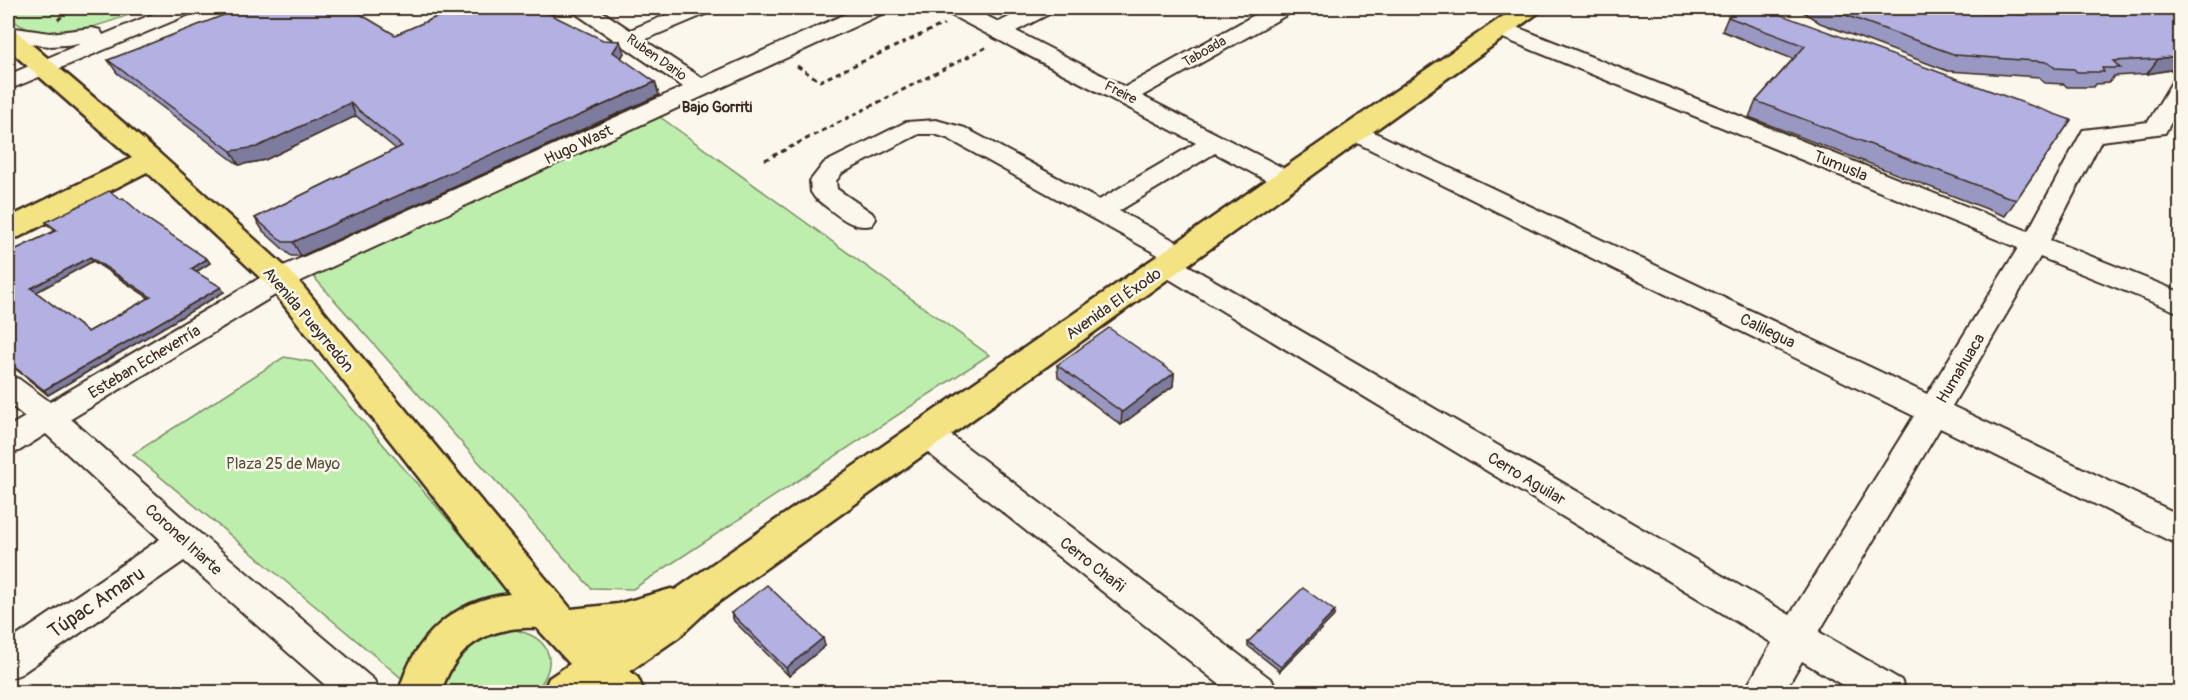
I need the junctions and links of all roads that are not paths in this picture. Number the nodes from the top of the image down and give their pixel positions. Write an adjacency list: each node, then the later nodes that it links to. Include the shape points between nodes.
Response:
1 (162, 8): 12 (street, via 108,31 77,38)
2 (184, 8): 14 (street)
3 (583, 8): 13 (street, Ruben Dario)
4 (700, 8): 13 (street)
5 (876, 8): 17 (street, Hugo Wast)
6 (1043, 8): 11 (street)
7 (1282, 8): 18 (street, Taboada)
8 (1530, 8): 10 (main road, Avenida El Éxodo)
9 (961, 10): 11 (street, Freire)
10 (1501, 29): 19 (main road, Avenida El Éxodo); 27 (street, Tumusla)
11 (1005, 33): 18 (street, Freire)
12 (8, 36): 14 (main road, Avenida Pueyrredón)
13 (629, 38): 17 (street, Ruben Dario)
14 (43, 68): 15 (street); 22 (main road, Avenida Pueyrredón)
15 (8, 83)
16 (2181, 87): 20 (street, Humahuaca)
17 (700, 88): 29 (street, Hugo Wast)
18 (1127, 96): 21 (street, Freire)
19 (1354, 132): 23 (main road, Avenida El Éxodo); 32 (street, Calilegua)
20 (2168, 132): 27 (street, Humahuaca, via 2081,131)
21 (1216, 142): 23 (street, Freire); 24 (street)
22 (150, 160): 26 (main road); 29 (main road, Avenida Pueyrredón)
23 (1286, 180): 28 (main road, Avenida El Éxodo)
24 (1100, 211): 25 (street, Cerro Aguilar, via 956,133 936,127 915,127 833,168 822,181 824,192); 28 (street, Cerro Aguilar)
25 (863, 219)
26 (8, 230)
27 (2035, 243): 30 (street, Tumusla); 32 (street, Humahuaca)
28 (1173, 260): 34 (main road, Avenida El Éxodo); 40 (street, Cerro Aguilar)
29 (280, 279): 33 (street, Esteban Echeverría); 39 (main road, Avenida Pueyrredón)
30 (2181, 303)
31 (8, 387): 33 (street, Coronel Iriarte)
32 (1935, 409): 36 (street, Calilegua); 40 (street, Humahuaca)
33 (49, 418): 35 (street, Esteban Echeverría); 37 (street, Coronel Iriarte)
34 (928, 435): 38 (main road, Avenida El Éxodo); 47 (street, Cerro Chañi)
35 (8, 442)
36 (2181, 530)
37 (185, 541): 41 (street, Túpac Amaru); 43 (street, Coronel Iriarte)
38 (695, 597): 39 (main road, Avenida El Éxodo, via 625,622 594,627); 42 (main road, Avenida El Éxodo)
39 (560, 624): 42 (main road, Avenida Pueyrredón); 44 (main road, Avenida El Éxodo, via 524,609 501,611 477,620 437,652 424,674); 45 (main road, via 573,654)
40 (1797, 638): 48 (street, Humahuaca); 49 (street, Cerro Aguilar)
41 (8, 662)
42 (613, 680): 46 (main road, Avenida El Éxodo)
43 (360, 693)
44 (420, 693)
45 (559, 693)
46 (564, 693)
47 (1258, 693)
48 (1763, 693)
49 (1887, 693)

